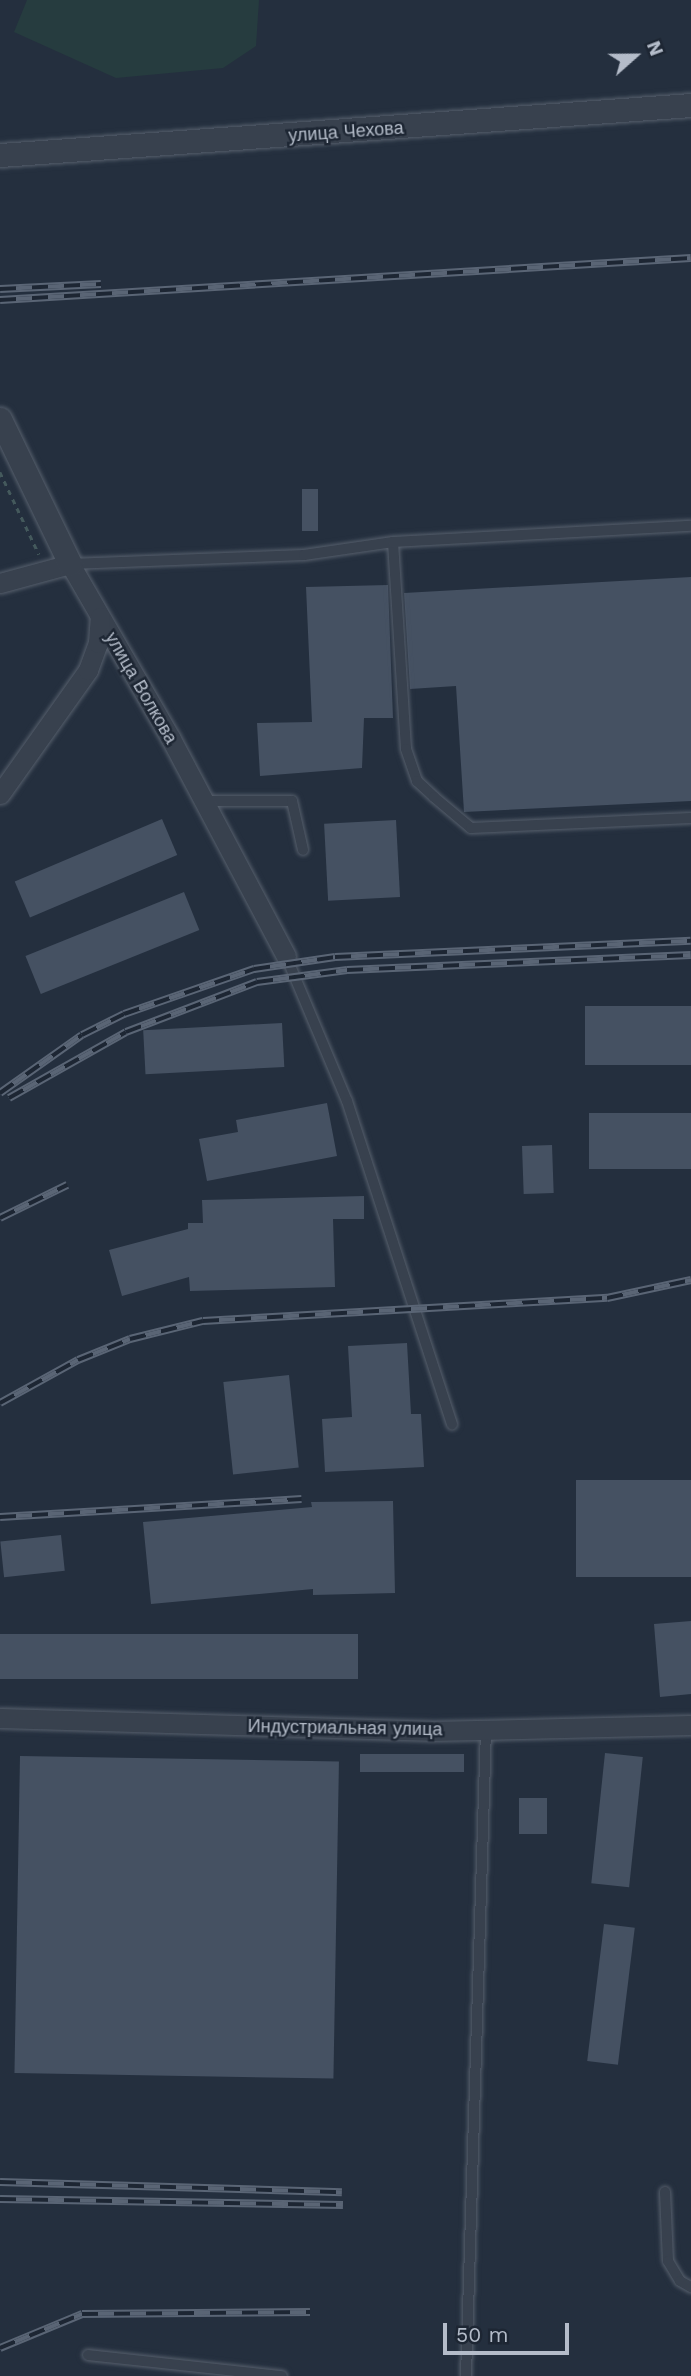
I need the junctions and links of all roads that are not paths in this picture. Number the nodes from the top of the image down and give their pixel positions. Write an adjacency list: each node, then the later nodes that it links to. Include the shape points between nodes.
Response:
1 (691, 104): 2 (street, улица Чехова)
2 (0, 155)
3 (0, 419): 6 (street, улица Волкова)
4 (691, 526): 5 (lane)
5 (393, 542): 6 (lane, via 304,555); 11 (lane, via 406,749 417,781 434,797 471,828)
6 (70, 564): 7 (street); 8 (street, улица Волкова)
7 (0, 583)
8 (100, 617): 9 (street, via 98,643 88,670); 10 (street, улица Волкова)
9 (0, 794)
10 (204, 801): 12 (lane, via 292,801); 13 (street, улица Волкова)
11 (691, 818)
12 (303, 849)
13 (286, 956): 14 (lane, via 347,1101)
14 (452, 1424)
15 (0, 1718): 17 (street, Индустриальная улица)
16 (691, 1725): 17 (street, Индустриальная улица)
17 (486, 1730): 22 (lane)
18 (665, 2192): 19 (lane, via 668,2261 680,2281)
19 (691, 2287)
20 (89, 2355): 21 (lane)
21 (282, 2376)
22 (466, 2376)

